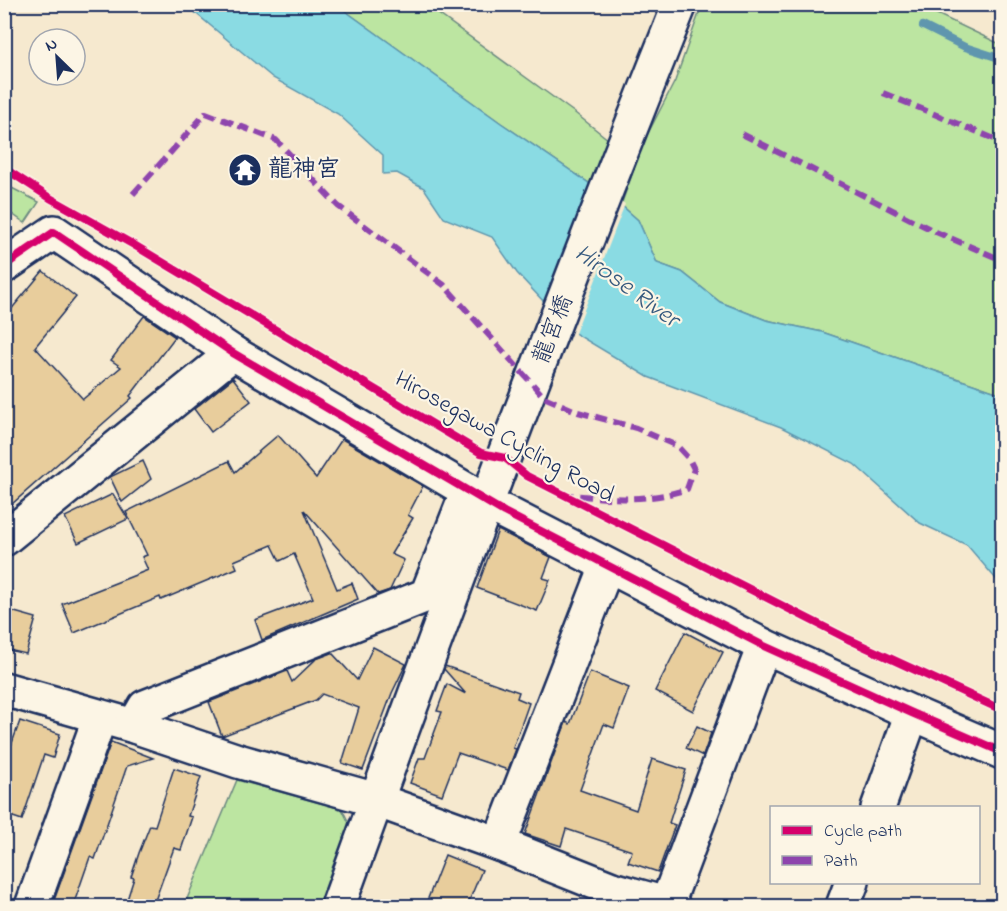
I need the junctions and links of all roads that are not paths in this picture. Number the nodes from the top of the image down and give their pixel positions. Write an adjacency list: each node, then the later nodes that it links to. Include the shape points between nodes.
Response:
1 (680, 4): 13 (street, 龍宮橋)
2 (4, 266): 3 (street, via 54,232)
3 (233, 353): 5 (street); 11 (street, via 468,491 427,595 145,707)
4 (504, 512): 6 (street)
5 (4, 539)
6 (607, 566): 7 (street); 15 (street)
7 (764, 646): 9 (street); 18 (street)
8 (4, 689): 10 (street)
9 (912, 713): 12 (street); 14 (street)
10 (100, 717): 11 (street); 19 (street)
11 (134, 726): 13 (street, via 238,761)
12 (1002, 752)
13 (376, 800): 15 (street); 20 (street, 龍宮橋)
14 (878, 806)
15 (499, 844): 17 (street)
16 (851, 884): 21 (street)
17 (608, 898): 18 (street)
18 (670, 905)
19 (32, 906)
20 (338, 906)
21 (843, 906)

